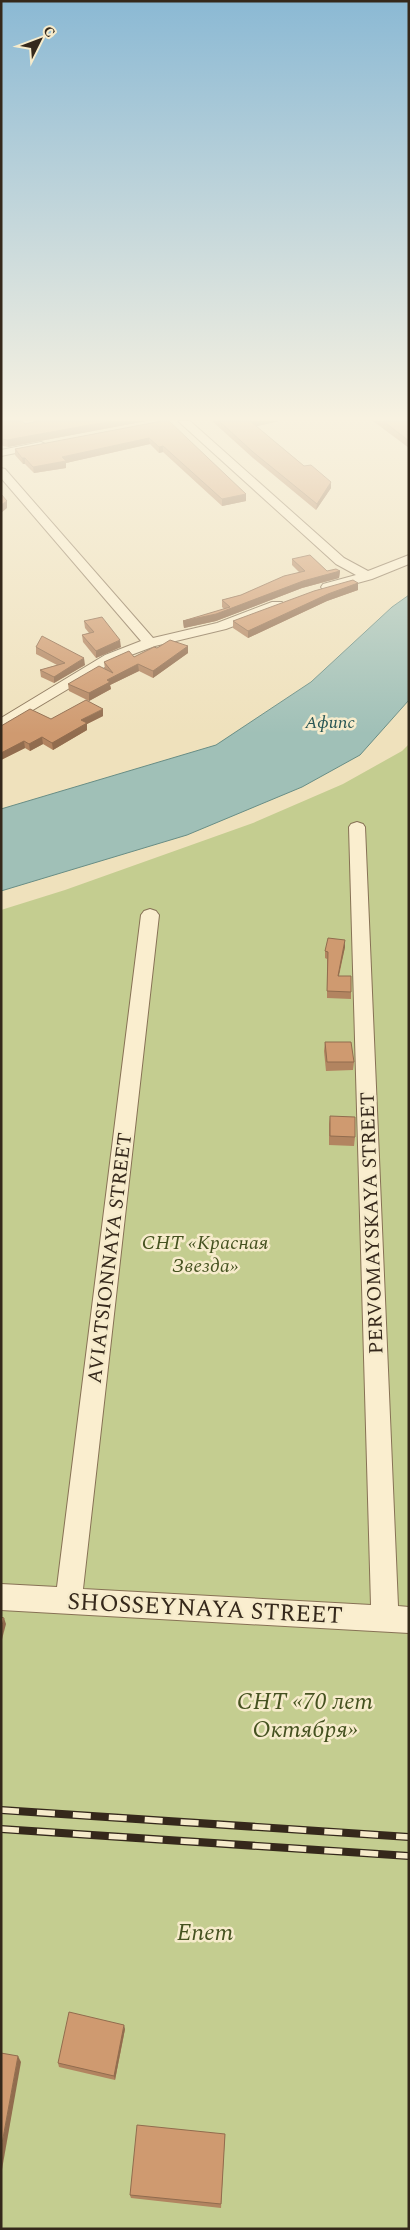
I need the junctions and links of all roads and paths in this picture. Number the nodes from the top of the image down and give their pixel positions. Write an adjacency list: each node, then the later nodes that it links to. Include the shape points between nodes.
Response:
1 (48, 525): 7 (street)
2 (299, 525): 4 (street, via 340,561)
3 (409, 559): 4 (street)
4 (367, 576): 5 (street)
5 (317, 591)
6 (291, 600): 7 (street, via 221,626)
7 (150, 643): 8 (street, via 110,658)
8 (1, 725)
9 (357, 827): 13 (street, PERVOMAYSKAYA STREET)
10 (150, 915): 12 (street, AVIATSIONNAYA STREET)
11 (1, 1598): 12 (street, SHOSSEYNAYA STREET)
12 (69, 1600): 13 (street, SHOSSEYNAYA STREET)
13 (397, 1620)

